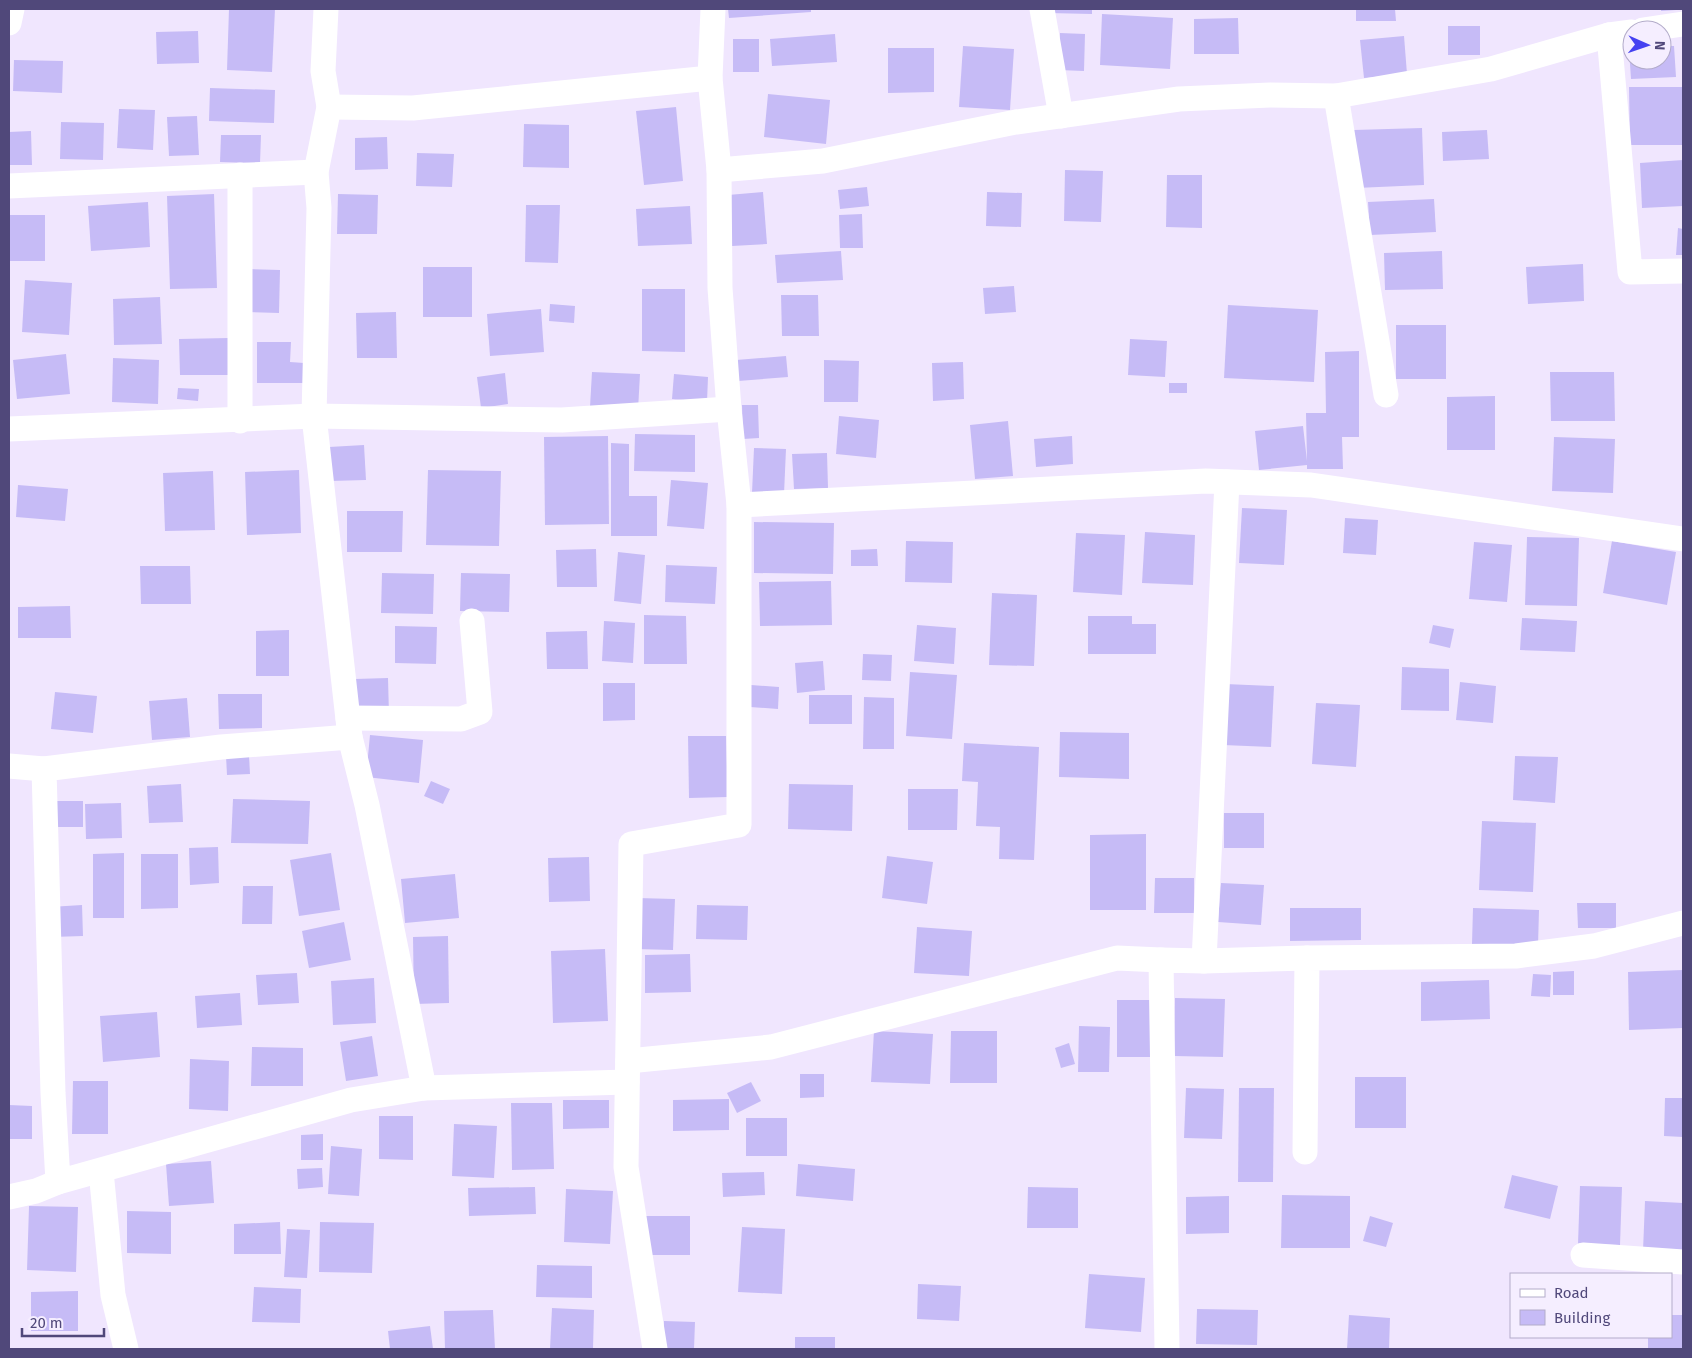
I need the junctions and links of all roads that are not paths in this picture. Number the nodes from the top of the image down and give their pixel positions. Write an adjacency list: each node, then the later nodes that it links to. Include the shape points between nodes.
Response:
1 (12, 9): 5 (street)
2 (326, 9): 9 (street, via 323,71)
3 (713, 9): 7 (street)
4 (1042, 9): 10 (street)
5 (9, 22)
6 (1620, 33): 8 (street, via 1491,69); 15 (street, via 1630,272)
7 (710, 78): 9 (street, via 412,108); 11 (street)
8 (1336, 96): 10 (street, via 1270,95 1179,100); 16 (street)
9 (329, 107): 12 (street)
10 (1061, 116): 11 (street, via 823,161)
11 (719, 170): 17 (street, via 720,288)
12 (316, 172): 13 (street); 18 (street, via 319,208)
13 (240, 175): 14 (street); 19 (street)
14 (9, 186)
15 (1683, 271)
16 (1386, 395)
17 (729, 410): 18 (street, via 562,420); 22 (street)
18 (314, 416): 19 (street); 25 (street)
19 (240, 421): 20 (street)
20 (9, 429)
21 (1227, 482): 22 (street); 23 (street, via 1311,485); 31 (street)
22 (739, 505): 32 (street, via 739,825 631,844)
23 (1683, 539)
24 (472, 621): 25 (street, via 480,712 461,719)
25 (349, 728): 27 (street, via 221,748); 33 (street)
26 (9, 766): 27 (street)
27 (44, 769): 36 (street)
28 (1683, 923): 29 (street, via 1594,946 1516,956)
29 (1307, 958): 31 (street); 34 (street)
30 (1160, 960): 31 (street); 32 (street, via 1118,958 771,1047); 42 (street)
31 (1204, 961)
32 (628, 1072): 33 (street); 41 (street, via 626,1167)
33 (424, 1088): 35 (street, via 351,1100)
34 (1305, 1152)
35 (100, 1172): 36 (street); 40 (street, via 112,1295)
36 (58, 1182): 37 (street)
37 (9, 1197)
38 (1583, 1255): 39 (street)
39 (1683, 1262)
40 (126, 1349)
41 (655, 1349)
42 (1167, 1349)

